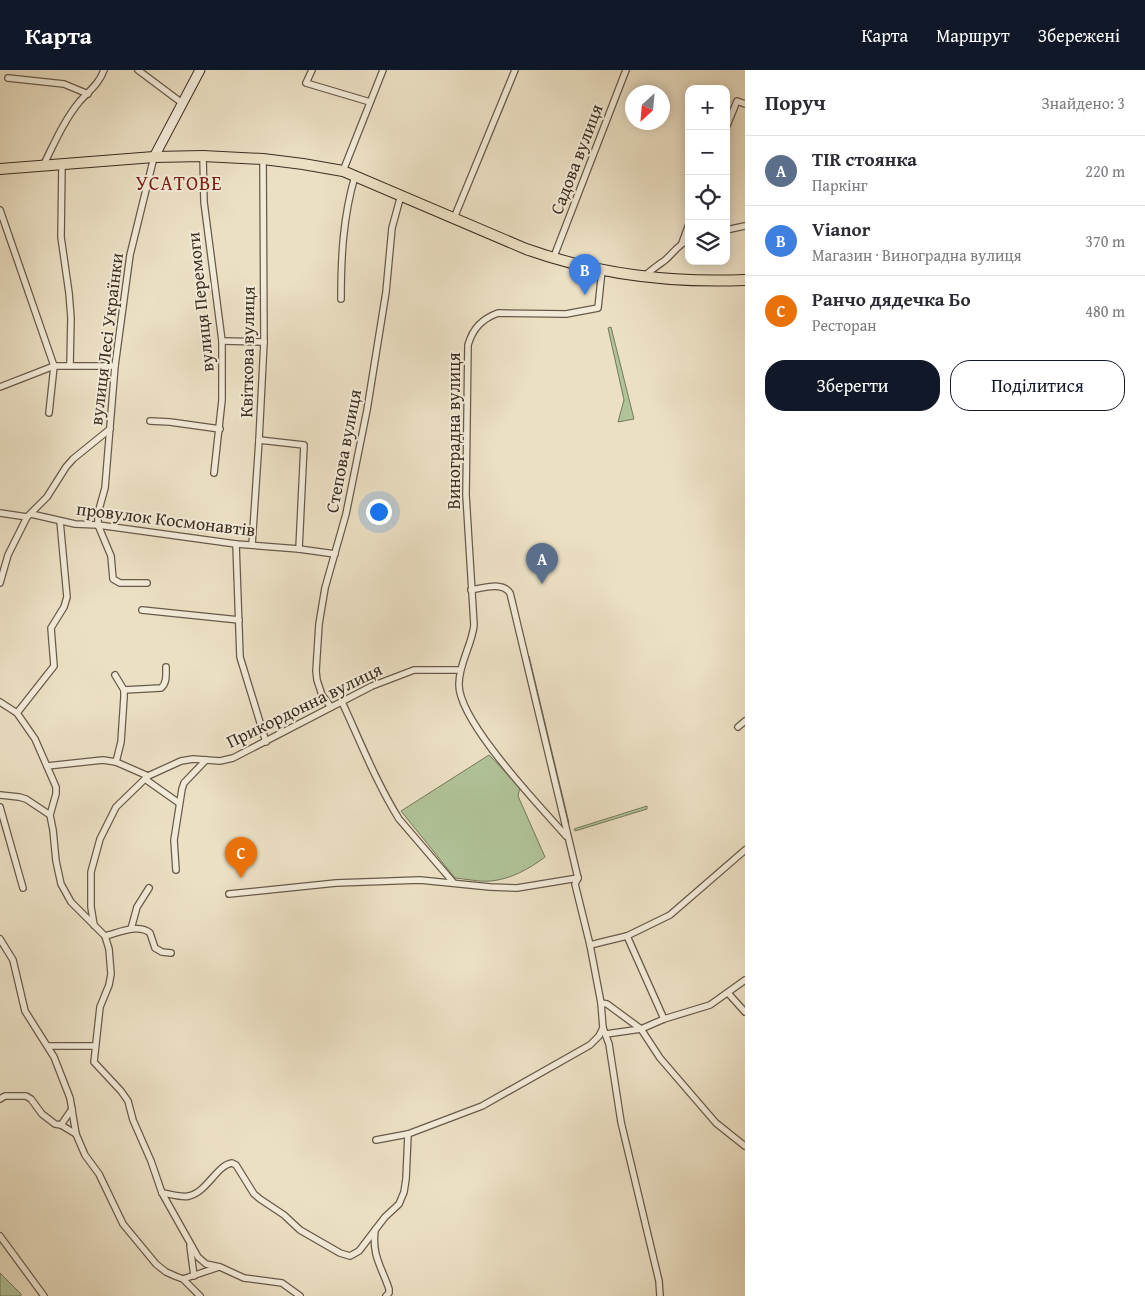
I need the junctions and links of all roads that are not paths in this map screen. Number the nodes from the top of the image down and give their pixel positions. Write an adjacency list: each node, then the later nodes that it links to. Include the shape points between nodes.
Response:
1 (104, 70): 9 (street)
2 (138, 70): 11 (street)
3 (200, 70): 11 (main road)
4 (312, 70): 10 (street, via 306,83)
5 (383, 70): 10 (street)
6 (515, 70): 24 (street)
7 (626, 70): 30 (street, Садова вулиця)
8 (8, 78): 9 (street, via 64,84)
9 (88, 94): 18 (street, via 64,124)
10 (370, 102): 20 (street)
11 (182, 103): 15 (main road)
12 (745, 104): 13 (street, via 737,101)
13 (730, 118)
14 (203, 156): 15 (highway); 16 (highway); 35 (street, вулиця Перемоги, via 204,202)
15 (154, 157): 17 (highway); 39 (street, вулиця Лесі Українки, via 130,254)
16 (263, 159): 20 (highway); 36 (street, Квіткова вулиця)
17 (62, 164): 18 (highway); 37 (street, via 61,237 71,318)
18 (43, 166): 19 (highway)
19 (0, 169)
20 (343, 171): 21 (highway)
21 (355, 176): 22 (highway); 34 (street, via 344,223)
22 (401, 196): 24 (highway); 54 (street, Степова вулиця, via 392,228 386,292 367,410)
23 (0, 210): 38 (street)
24 (454, 218): 30 (highway)
25 (745, 226): 26 (street)
26 (730, 229)
27 (685, 235): 29 (street)
28 (685, 242): 29 (street)
29 (682, 243): 32 (street)
30 (553, 259): 31 (highway)
31 (602, 270): 32 (highway); 57 (street, Виноградна вулиця, via 598,308 566,314 498,313 482,322 471,336 466,496)
32 (645, 276): 33 (highway)
33 (745, 280)
34 (341, 299)
35 (222, 341): 36 (street); 43 (street, вулиця Перемоги)
36 (264, 342): 45 (street, Квіткова вулиця)
37 (70, 365): 38 (street); 39 (street)
38 (54, 366): 40 (street); 41 (street)
39 (114, 366): 44 (street, вулиця Лесі Українки)
40 (0, 387)
41 (49, 413)
42 (150, 421): 43 (street)
43 (220, 428): 46 (street, вулиця Перемоги)
44 (110, 429): 48 (street, via 73,459 47,497); 50 (street, вулиця Лесі Українки, via 106,488 98,513)
45 (260, 440): 52 (street, Квіткова вулиця); 53 (street, via 304,445)
46 (214, 473)
47 (0, 512): 48 (street, провулок Космонавтів)
48 (29, 515): 49 (street, провулок Космонавтів); 55 (street, via 8,555)
49 (60, 521): 50 (street, провулок Космонавтів); 67 (street, via 66,598 51,628 54,666)
50 (98, 525): 51 (street, провулок Космонавтів); 56 (street, via 111,556 113,579)
51 (236, 544): 52 (street, провулок Космонавтів); 59 (street)
52 (252, 545): 53 (street, провулок Космонавтів)
53 (299, 549): 54 (street, провулок Космонавтів)
54 (335, 554): 66 (street, Степова вулиця, via 323,597 316,671 322,695)
55 (0, 583)
56 (147, 583)
57 (471, 590): 61 (street, Виноградна вулиця, via 473,633); 79 (street, via 500,586 510,593)
58 (142, 610): 59 (street)
59 (238, 620): 70 (street, via 241,664)
60 (166, 667): 63 (street, via 166,680 161,688)
61 (460, 670): 65 (street, Прикордонна вулиця, via 414,670); 79 (street, via 461,696 489,746)
62 (115, 675): 63 (street)
63 (124, 690): 72 (street, via 121,742)
64 (0, 702): 67 (street)
65 (342, 702): 66 (street, Прикордонна вулиця); 83 (street, via 399,819)
66 (331, 708): 70 (street, Прикордонна вулиця)
67 (17, 713): 73 (street, via 35,739)
68 (745, 722): 69 (street)
69 (738, 726)
70 (266, 742): 71 (street, Прикордонна вулиця, via 227,760)
71 (206, 760): 74 (street, Прикордонна вулиця, via 181,761); 76 (street, via 184,782)
72 (116, 762): 73 (street, via 96,760); 74 (street)
73 (47, 766): 78 (street, via 57,791)
74 (146, 777): 76 (street); 87 (street, via 116,807 100,840 91,872)
75 (0, 795): 78 (street, via 26,799)
76 (179, 803): 81 (street, via 174,840)
77 (0, 807): 84 (street)
78 (50, 815): 87 (street, via 61,884 71,902)
79 (568, 838): 82 (street)
80 (745, 850): 90 (street, via 670,915)
81 (176, 870)
82 (578, 878): 83 (street, via 517,888); 92 (street, via 575,884)
83 (453, 882): 86 (street, via 336,883)
84 (23, 888)
85 (149, 888): 88 (street, via 138,907)
86 (229, 894)
87 (94, 926): 89 (street)
88 (132, 929): 89 (street); 93 (street, via 146,930 154,948)
89 (105, 936): 102 (street, via 111,974 100,1007)
90 (627, 936): 92 (street); 98 (street)
91 (0, 939): 101 (street, via 13,960 25,1011)
92 (590, 945): 96 (street)
93 (171, 953)
94 (745, 980): 95 (street)
95 (728, 993): 97 (street); 98 (street, via 710,1005)
96 (601, 1003): 99 (street); 100 (street)
97 (745, 1012)
98 (664, 1019): 99 (street)
99 (641, 1029): 100 (street); 109 (street, via 660,1058 716,1123)
100 (605, 1031): 107 (street, via 590,1045 482,1106); 121 (street, via 621,1122 659,1280)
101 (48, 1046): 102 (street); 104 (street)
102 (95, 1046): 110 (street, via 94,1062 128,1101)
103 (0, 1099): 105 (street, via 26,1096 42,1114)
104 (72, 1109): 105 (street); 106 (street)
105 (61, 1125): 106 (street)
106 (76, 1134): 116 (street, via 123,1224 156,1264)
107 (408, 1134): 108 (street); 111 (street, via 404,1192 399,1204)
108 (376, 1140)
109 (745, 1146)
110 (162, 1193): 111 (street, via 185,1196 196,1193 225,1166 232,1164 260,1199 300,1230 340,1253 354,1254); 113 (street)
111 (375, 1230): 120 (street, via 375,1254 389,1289)
112 (0, 1236): 117 (street)
113 (189, 1240): 114 (street, via 206,1264); 115 (street)
114 (220, 1267): 115 (street); 119 (street, via 244,1278 282,1283)
115 (194, 1276): 116 (street)
116 (183, 1279): 118 (street)
117 (44, 1296)
118 (200, 1296)
119 (300, 1296)
120 (386, 1296)
121 (660, 1296)

